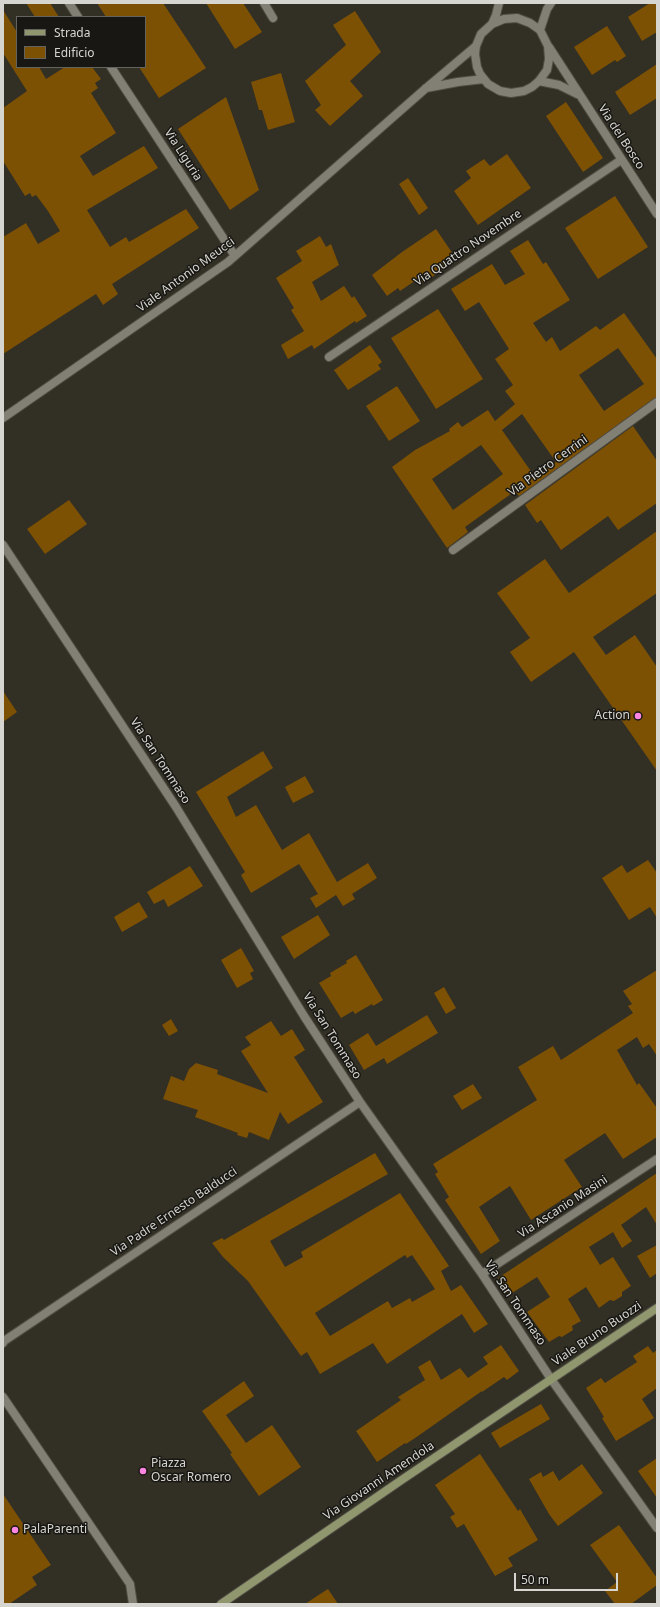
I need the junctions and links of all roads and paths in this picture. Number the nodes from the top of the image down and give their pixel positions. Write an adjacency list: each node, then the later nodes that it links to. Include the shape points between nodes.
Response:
1 (69, 3): 5 (street)
2 (264, 3): 6 (street)
3 (499, 3): 7 (street)
4 (551, 3): 8 (street)
5 (77, 16)
6 (273, 18)
7 (492, 24): 8 (street, via 504,19 517,18); 9 (street, via 481,34)
8 (540, 30): 10 (street, Via del Bosco)
9 (476, 46): 12 (street, via 477,67); 14 (street, Viale Antonio Meucci)
10 (548, 46): 13 (street, Via del Bosco, via 547,70); 15 (street, Via del Bosco)
11 (112, 68): 18 (street, Via Liguria)
12 (484, 79): 13 (street, via 500,91 511,93 524,91); 14 (street, Viale Antonio Meucci)
13 (539, 81): 15 (street, via 559,85)
14 (425, 89): 18 (street, Viale Antonio Meucci)
15 (578, 94): 16 (street, Via del Bosco)
16 (621, 160): 17 (street, Via del Bosco); 19 (street, Via Quattro Novembre)
17 (657, 214)
18 (235, 256): 21 (street, Viale Antonio Meucci)
19 (329, 357)
20 (657, 402): 23 (street, Via Pietro Cerrini)
21 (3, 418)
22 (3, 545): 24 (street, Via San Tommaso, via 176,807)
23 (453, 550)
24 (360, 1102): 26 (street, Via San Tommaso); 28 (street, Via Padre Ernesto Balducci)
25 (657, 1159): 26 (street, Via Ascanio Masini)
26 (482, 1274): 29 (street, Via San Tommaso)
27 (657, 1308): 29 (main road, Viale Bruno Buozzi)
28 (3, 1343)
29 (551, 1379): 31 (street, Via San Tommaso); 33 (main road, Via Giovanni Amendola)
30 (3, 1397): 32 (street, via 130,1584)
31 (657, 1528)
32 (133, 1604)
33 (221, 1604)

